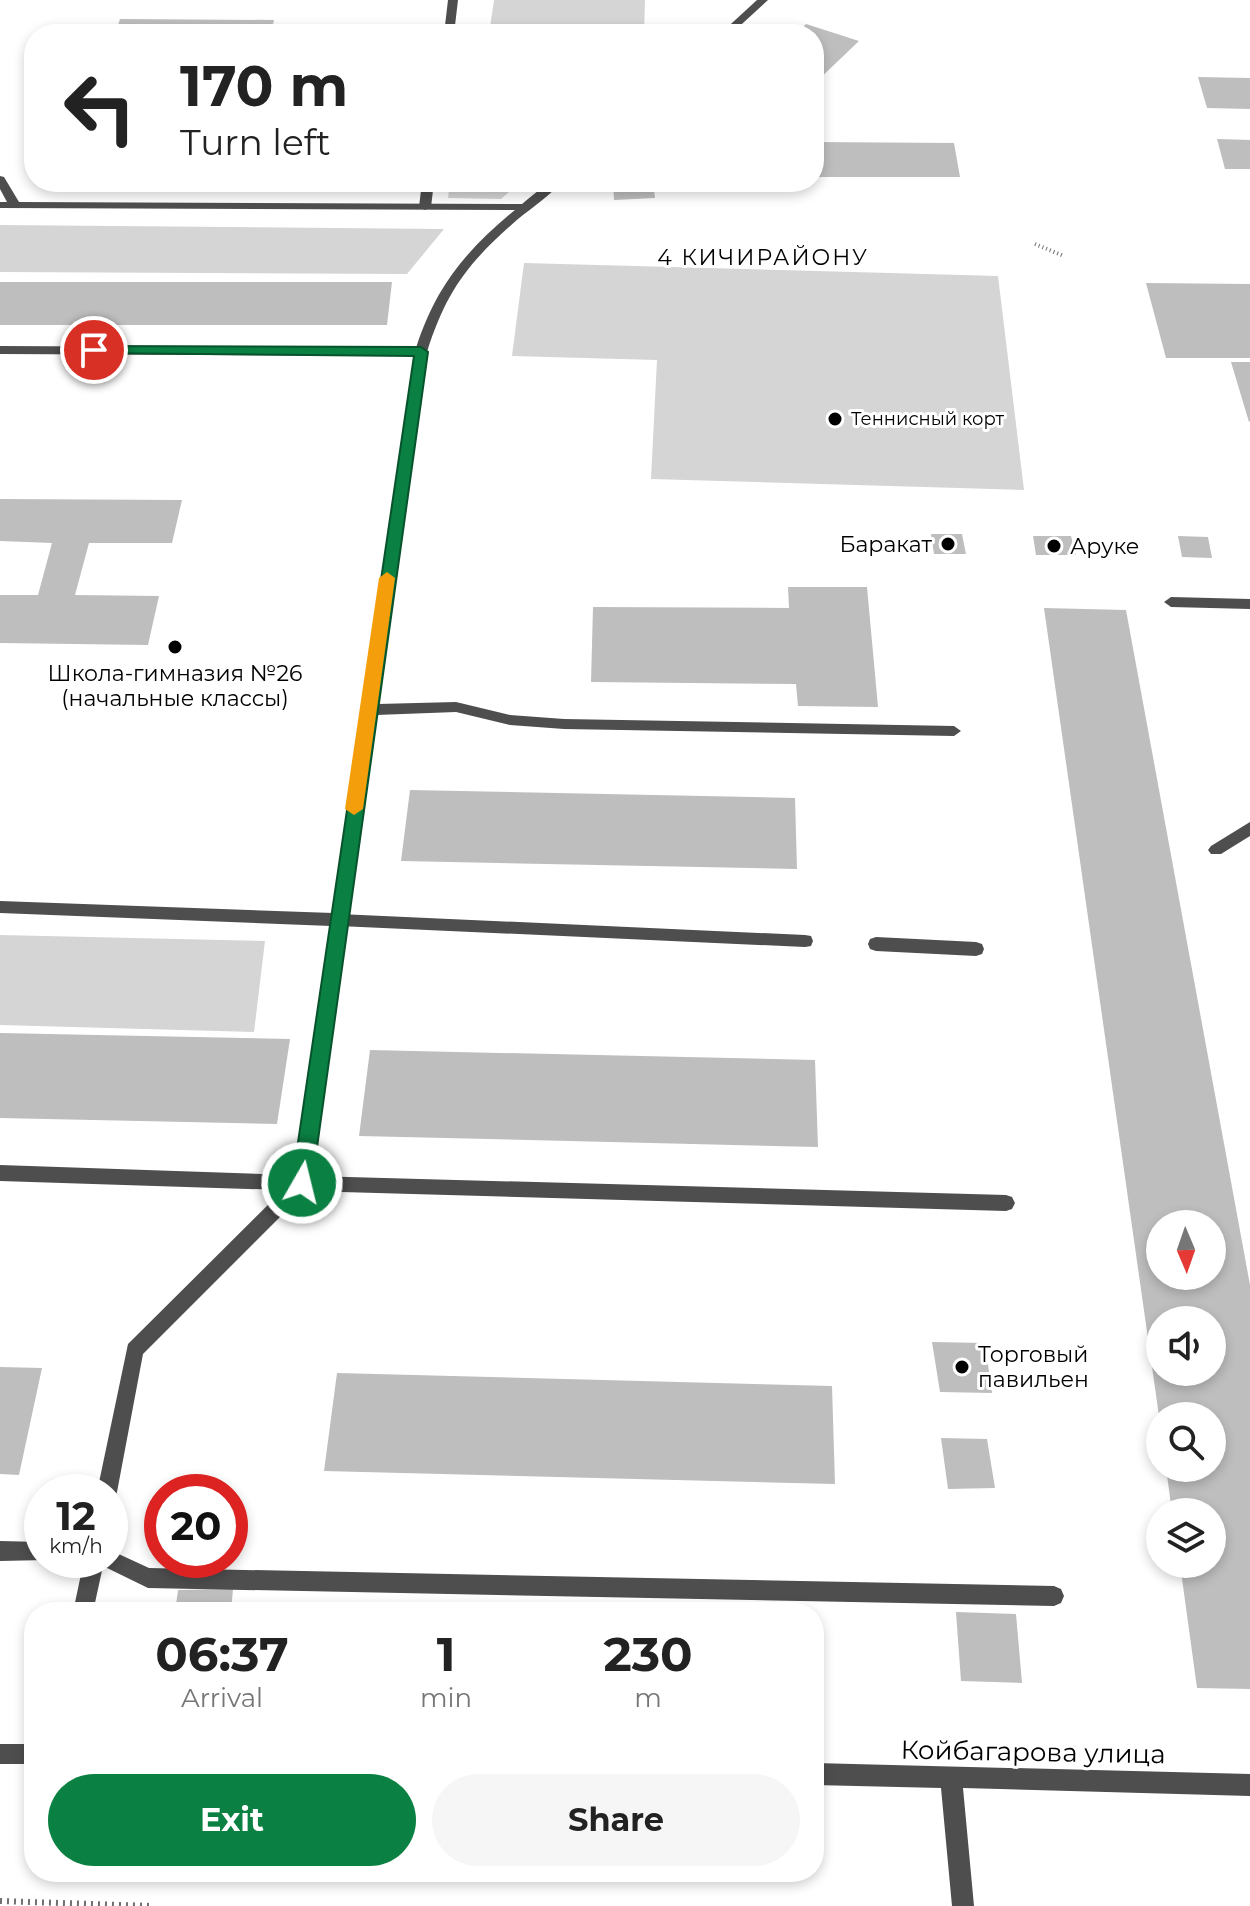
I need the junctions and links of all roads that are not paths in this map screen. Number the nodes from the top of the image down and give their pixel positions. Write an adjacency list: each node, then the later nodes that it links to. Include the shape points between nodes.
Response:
1 (453, 0): 3 (street)
2 (763, 0): 4 (street)
3 (450, 24)
4 (736, 24)
5 (0, 179): 9 (street)
6 (427, 192): 10 (street)
7 (544, 192): 11 (street)
8 (0, 205): 9 (street)
9 (15, 205): 10 (street)
10 (425, 207): 11 (street)
11 (525, 207): 13 (street, via 454,277)
12 (0, 350): 13 (street)
13 (421, 352): 16 (street)
14 (1171, 602): 15 (street)
15 (1250, 604)
16 (367, 710): 17 (street, via 456,707 510,720 564,724); 21 (street)
17 (954, 731)
18 (1250, 828): 19 (street)
19 (1216, 850)
20 (0, 907): 21 (street)
21 (339, 920): 22 (street); 26 (street)
22 (805, 941)
23 (876, 944): 24 (street)
24 (976, 949)
25 (0, 1173): 26 (street)
26 (302, 1183): 27 (street); 28 (street, via 135,1350)
27 (1006, 1203)
28 (111, 1474)
29 (0, 1551): 30 (street)
30 (24, 1552)
31 (128, 1569): 33 (street, via 148,1578)
32 (90, 1578): 34 (street)
33 (1054, 1596)
34 (85, 1602)
35 (0, 1754): 36 (street)
36 (24, 1754)
37 (824, 1774): 38 (street, Койбагарова улица)
38 (951, 1778): 39 (street, Койбагарова улица); 40 (street)
39 (1250, 1785)
40 (963, 1906)

